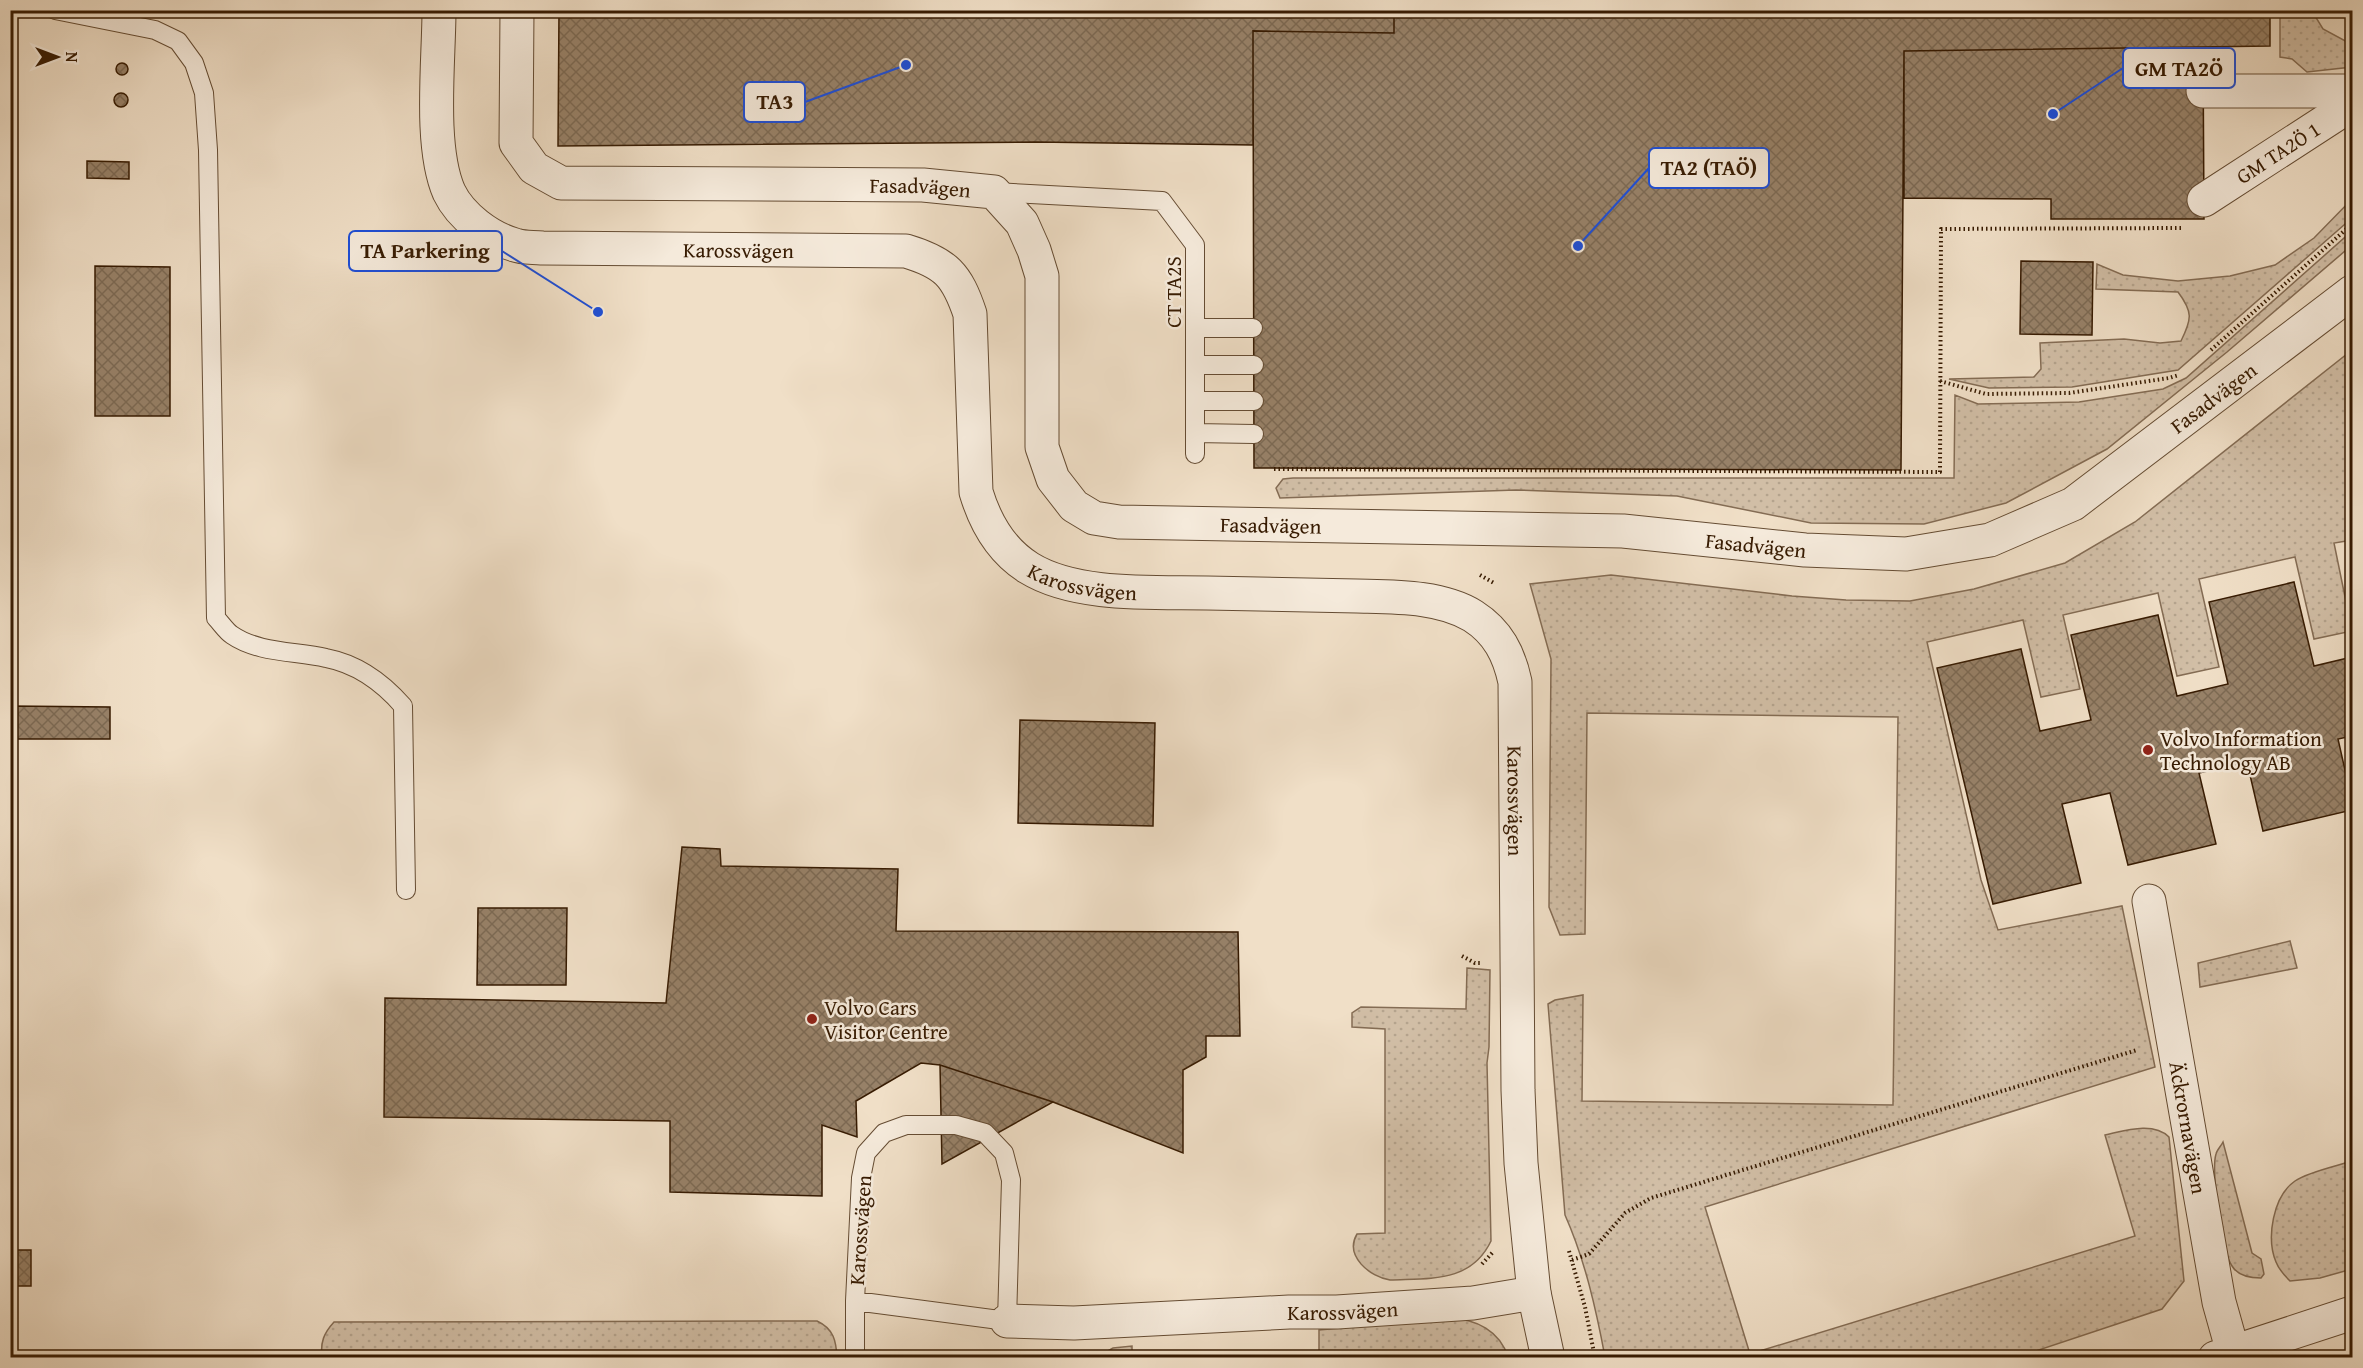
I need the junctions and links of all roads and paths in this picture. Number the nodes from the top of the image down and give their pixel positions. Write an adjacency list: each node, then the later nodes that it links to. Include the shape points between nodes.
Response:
1 (55, 10): 24 (lane, via 155,30 178,41 194,63 204,93 208,150 216,618 231,635 264,649 328,658 360,670 387,687 403,706)
2 (439, 10): 28 (street, Karossvägen, via 437,118 442,170 450,194 464,213 489,234 516,246 542,248 906,251 950,272 970,314 976,492 992,532 1029,568 1057,580 1108,592 1389,596 1440,603 1472,615 1496,635 1509,658 1515,682 1518,1100)
3 (517, 10): 7 (street, Fasadvägen, via 516,142 534,168 561,183 923,185)
4 (2352, 90): 5 (street)
5 (2203, 91)
6 (2352, 104): 8 (street, GM TA2Ö 1)
7 (994, 192): 10 (street, Fasadvägen, via 1022,223 1042,276 1042,447 1053,479 1074,506 1095,518 1119,522 1623,531 1805,550 1905,554 1990,540 2073,504); 11 (lane, CT TA2S, via 1162,201 1195,245)
8 (2196, 214): 17 (path, via 1941,229)
9 (2352, 224): 13 (path)
10 (2352, 292)
11 (1196, 328): 12 (lane); 14 (lane, CT TA2S)
12 (1253, 328)
13 (2210, 350)
14 (1195, 365): 15 (lane); 18 (lane, CT TA2S)
15 (1254, 365)
16 (2187, 370): 17 (path, via 2169,378 2069,393 1986,394)
17 (1940, 381): 23 (path, via 1940,472)
18 (1195, 401): 19 (lane); 20 (lane, CT TA2S)
19 (1254, 401)
20 (1195, 434): 21 (lane); 22 (lane, CT TA2S)
21 (1254, 434)
22 (1195, 454)
23 (1274, 469)
24 (406, 891)
25 (2149, 901): 26 (street, Äckrornavägen)
26 (2172, 1039): 27 (path, via 1651,1198 1625,1213 1588,1254); 33 (street, Äckrornavägen)
27 (1572, 1260)
28 (1534, 1293): 31 (street, Karossvägen, via 1473,1303 1337,1312 1074,1323); 35 (street, Karossvägen)
29 (855, 1301): 31 (lane, Karossvägen); 31 (lane, Karossvägen, via 861,1178 866,1153 884,1133 906,1125 956,1125 985,1133 1004,1154 1011,1180); 34 (lane)
30 (2352, 1313): 33 (street)
31 (1007, 1321)
32 (2352, 1355): 36 (path)
33 (2228, 1356)
34 (855, 1358)
35 (1548, 1358)
36 (2345, 1358)

